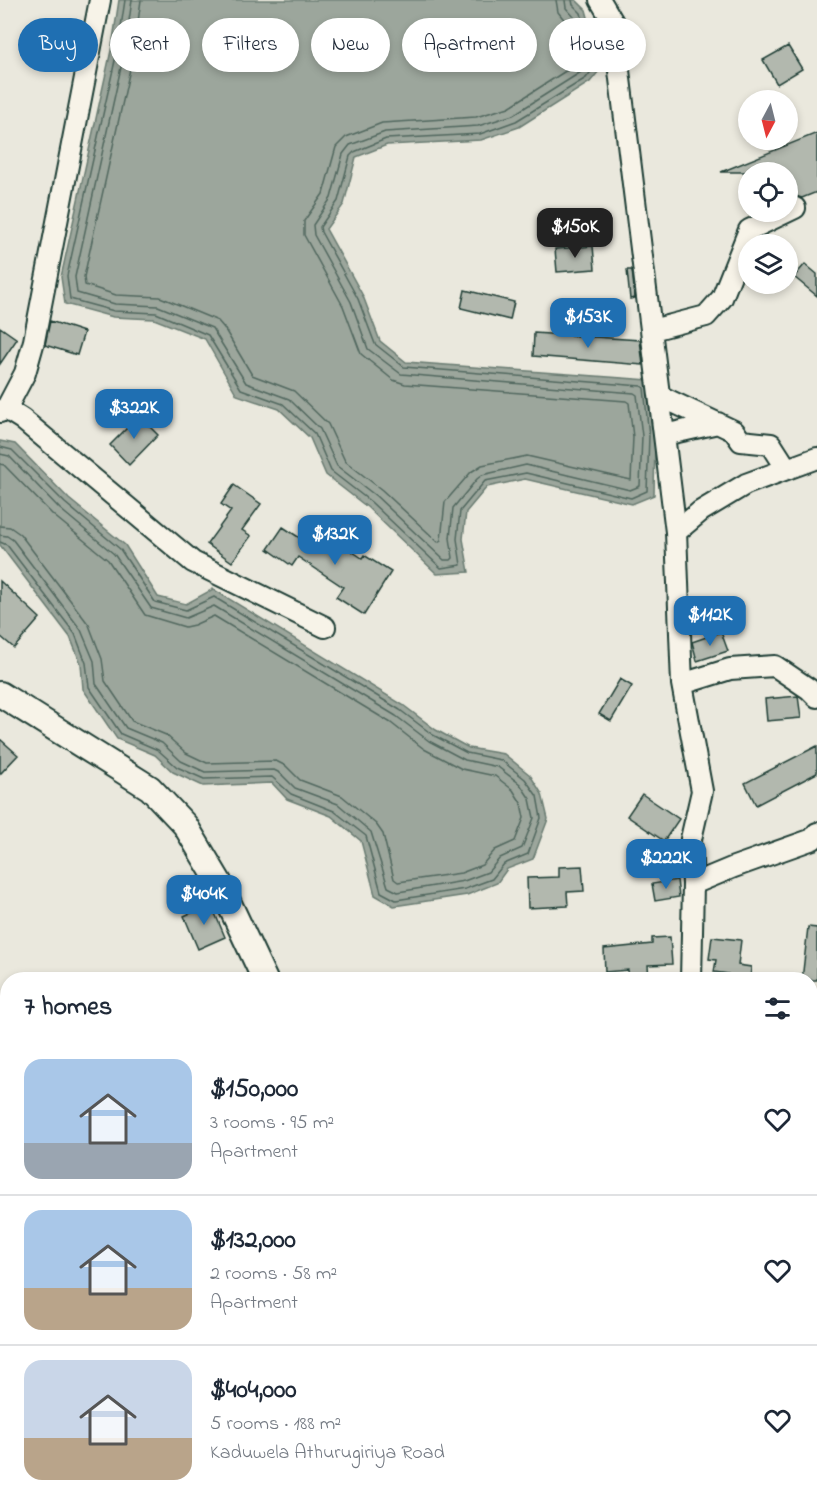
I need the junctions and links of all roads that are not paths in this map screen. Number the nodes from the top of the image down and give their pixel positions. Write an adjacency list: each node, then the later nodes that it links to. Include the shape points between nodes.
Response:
1 (100, 0): 6 (street, via 34,341 25,374)
2 (600, 0): 4 (street, via 613,22)
3 (766, 222): 4 (street, via 749,230 722,298 706,316)
4 (652, 330): 5 (street)
5 (660, 396): 7 (street); 8 (street)
6 (3, 410): 12 (street, via 22,419 193,562)
7 (718, 423): 8 (street); 10 (street, via 734,431 741,441 771,444)
8 (664, 435): 11 (street)
9 (817, 458): 10 (street)
10 (787, 469): 11 (street, via 746,484 700,511)
11 (676, 532): 13 (street)
12 (325, 627)
13 (681, 684): 15 (street, via 730,669 775,666); 17 (street, via 702,791 690,839)
14 (0, 694): 18 (main road, via 150,788 185,825 219,882)
15 (817, 697)
16 (817, 833): 17 (street, via 813,839)
17 (693, 884): 19 (street)
18 (262, 972)
19 (691, 972)

